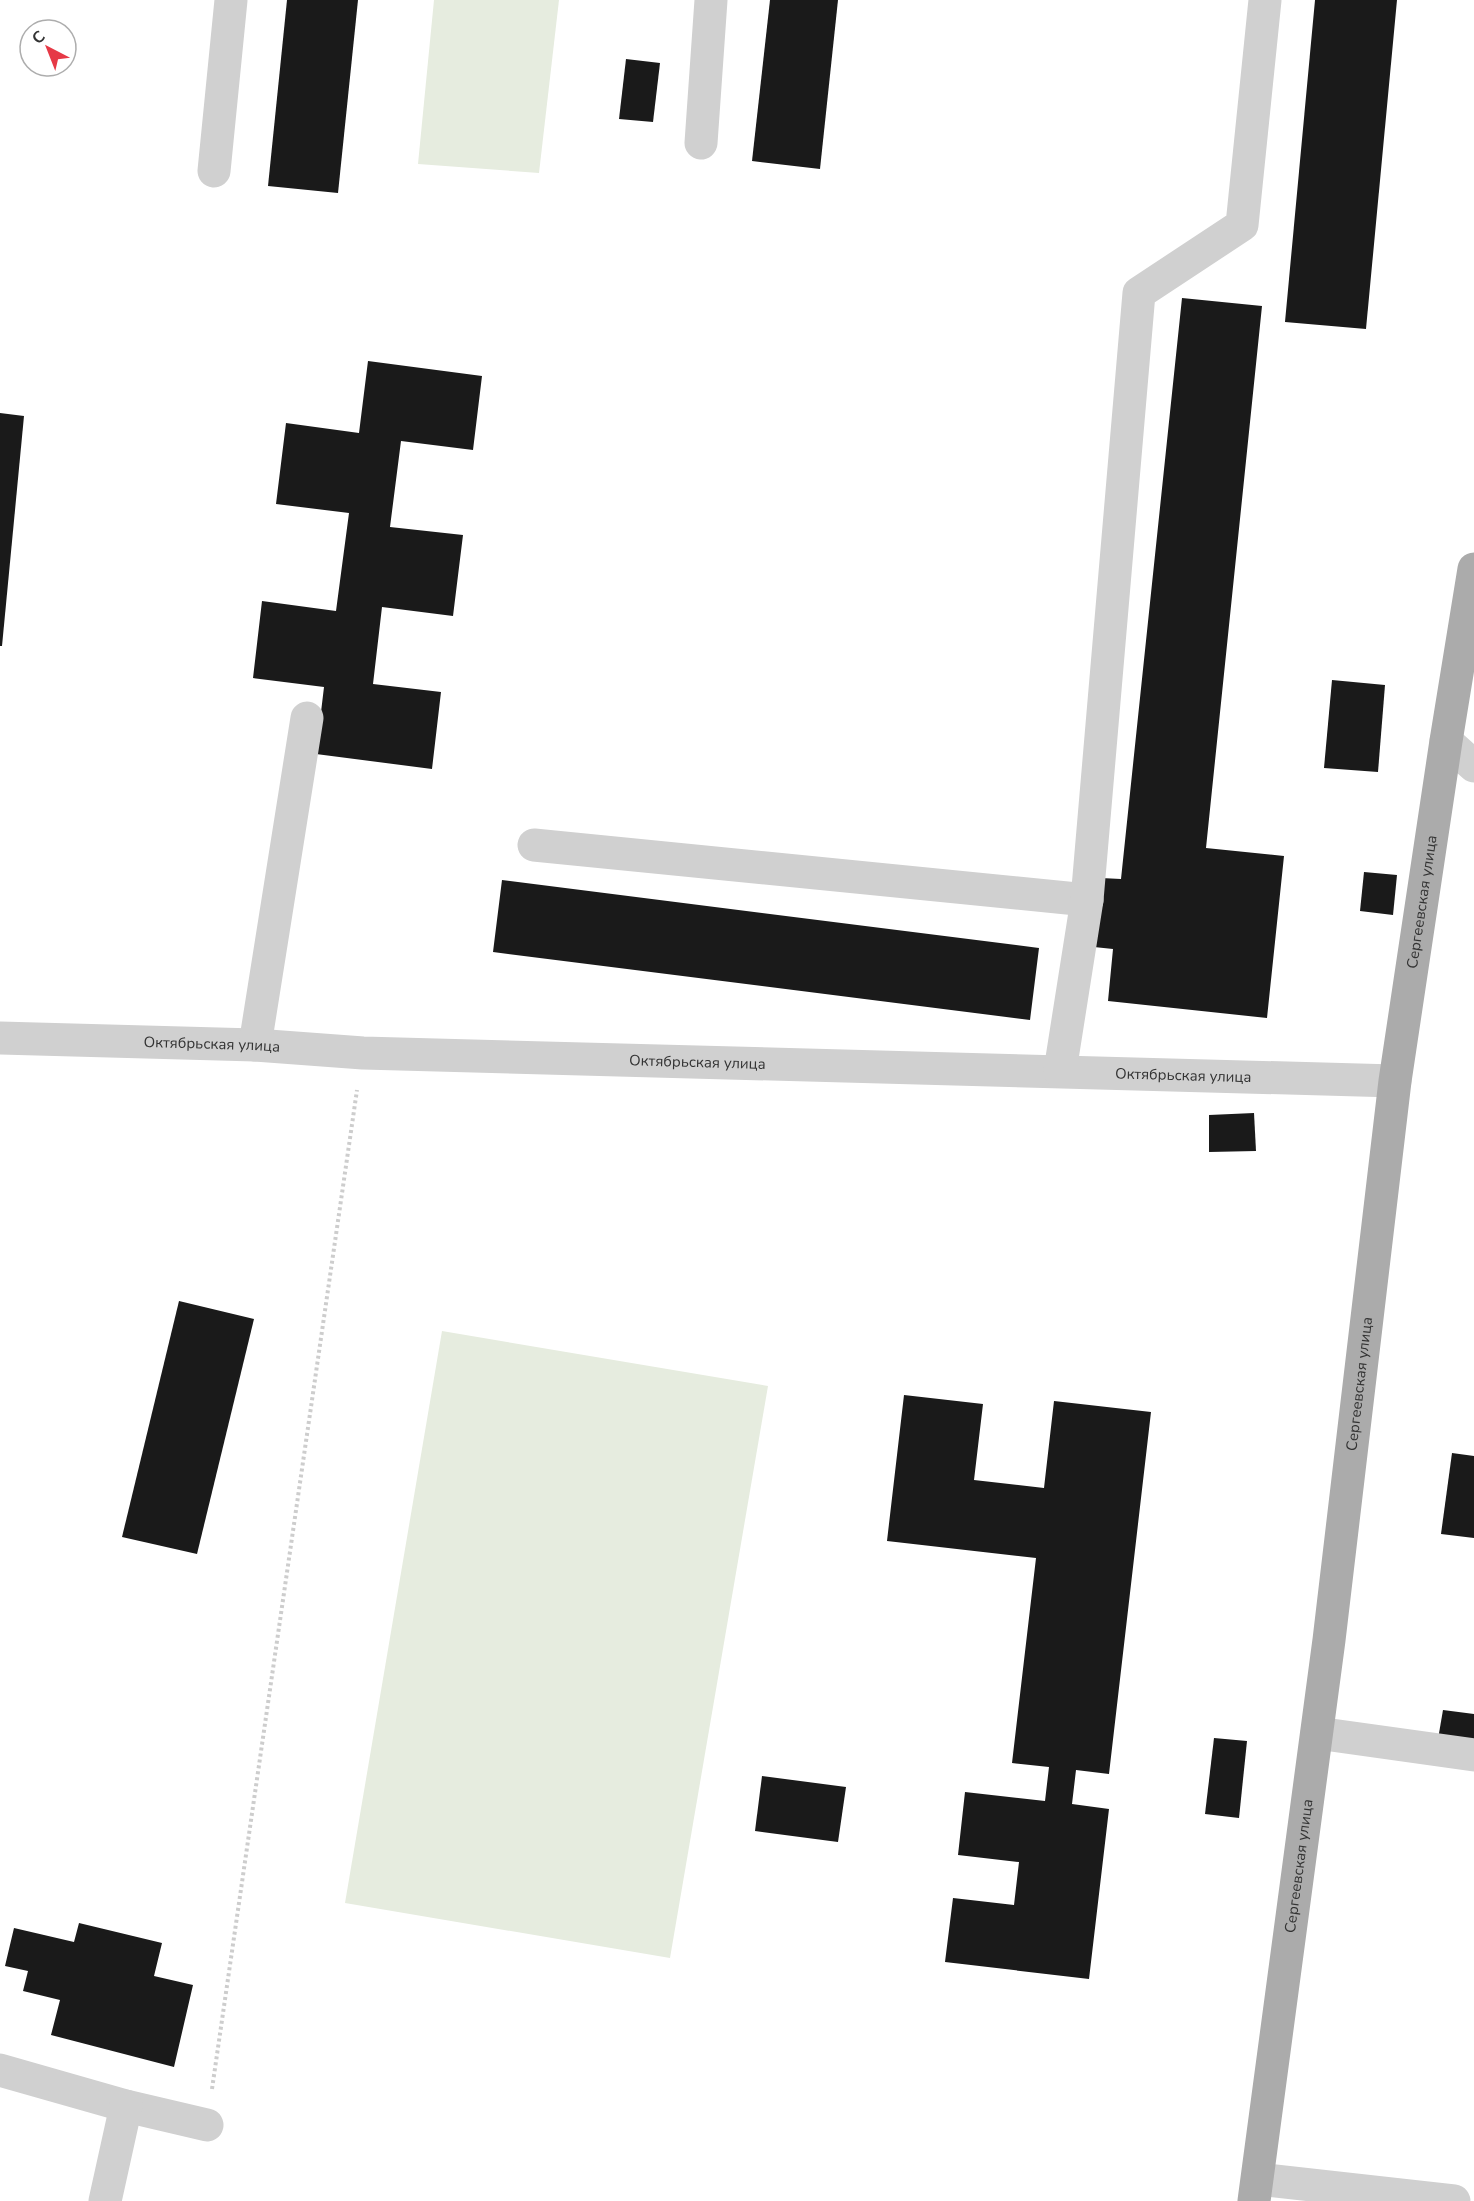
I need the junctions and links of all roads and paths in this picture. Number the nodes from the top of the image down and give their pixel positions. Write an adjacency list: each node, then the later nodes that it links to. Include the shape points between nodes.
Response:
1 (231, 0): 5 (street)
2 (711, 0): 4 (street)
3 (1266, 0): 11 (street, via 1242,225 1139,293)
4 (701, 143)
5 (214, 171)
6 (1474, 569): 8 (main road, Сергеевская улица)
7 (307, 718): 13 (street)
8 (1460, 743): 9 (street); 16 (main road, Сергеевская улица)
9 (1474, 766)
10 (534, 845): 11 (street)
11 (1087, 900): 15 (street)
12 (0, 1038): 13 (street, Октябрьская улица)
13 (255, 1045): 14 (street, Октябрьская улица)
14 (363, 1053): 15 (street, Октябрьская улица); 21 (path)
15 (1060, 1071): 16 (street, Октябрьская улица)
16 (1395, 1081): 17 (main road, Сергеевская улица)
17 (1317, 1733): 18 (street); 22 (main road, Сергеевская улица)
18 (1474, 1755)
19 (0, 2070): 20 (street)
20 (126, 2106): 21 (street); 23 (street)
21 (207, 2125)
22 (1256, 2190): 24 (street)
23 (105, 2201)
24 (1454, 2201)

